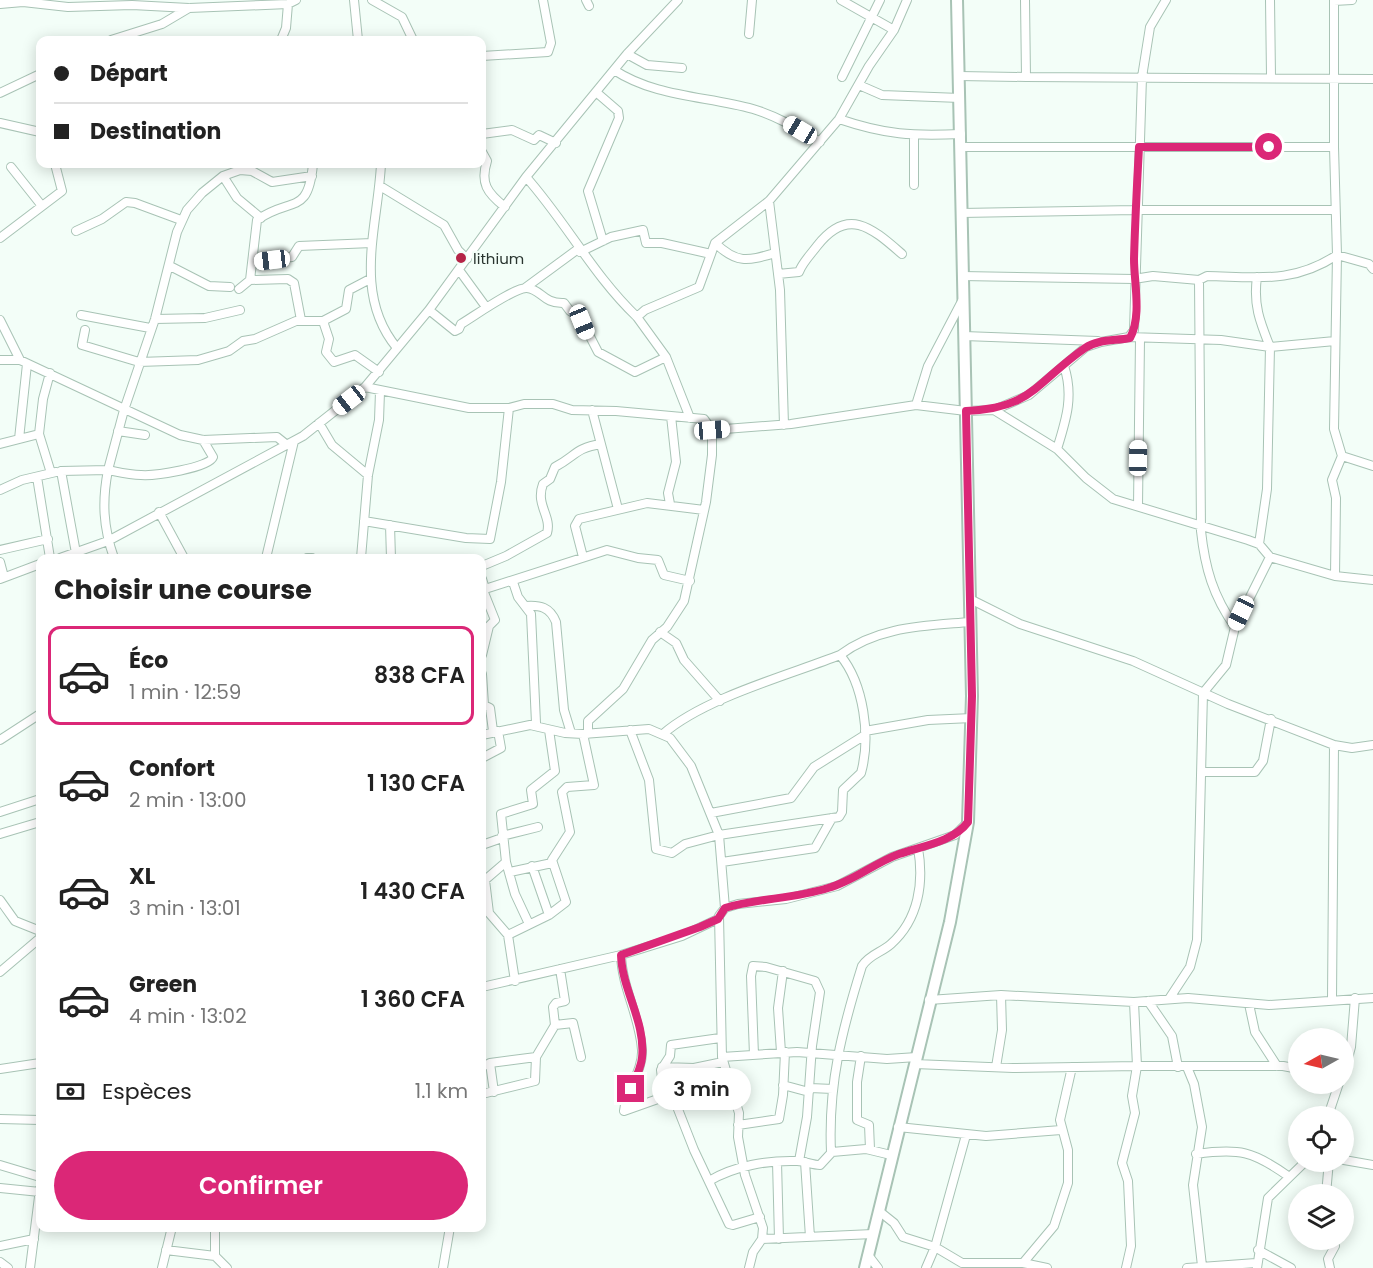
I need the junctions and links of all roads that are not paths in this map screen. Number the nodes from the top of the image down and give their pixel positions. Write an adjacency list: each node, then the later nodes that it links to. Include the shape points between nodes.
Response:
1 (354, 0): 27 (street)
2 (372, 0): 28 (street, via 402,17)
3 (543, 0): 29 (street, via 551,43 548,52)
4 (678, 0): 30 (street)
5 (752, 0): 23 (street)
6 (841, 0): 20 (street)
7 (880, 0): 20 (street)
8 (907, 0): 21 (street)
9 (957, 0): 35 (street)
10 (1025, 0): 38 (street)
11 (1166, 0): 39 (street, via 1150,27)
12 (1270, 0): 36 (street)
13 (1334, 0): 14 (street); 37 (street)
14 (1352, 0)
15 (21, 1): 17 (street, via 68,7); 18 (street)
16 (292, 2): 19 (street); 26 (street)
17 (135, 3): 19 (street)
18 (0, 4)
19 (189, 8): 22 (street, via 162,24)
20 (872, 18): 21 (street); 34 (street)
21 (894, 30): 41 (street)
22 (135, 32): 24 (street); 25 (street)
23 (749, 34)
24 (123, 36)
25 (138, 36)
26 (283, 36)
27 (358, 36)
28 (411, 36)
29 (486, 54)
30 (627, 54): 31 (street, via 647,65); 32 (street)
31 (682, 69)
32 (614, 70): 42 (street); 51 (street, via 635,83 754,109 781,119)
33 (36, 76): 43 (street)
34 (842, 76)
35 (959, 76): 38 (street); 44 (street)
36 (1271, 76): 37 (street); 39 (street)
37 (1334, 76): 40 (street); 55 (street)
38 (1026, 77): 39 (street)
39 (1142, 77): 54 (street)
40 (1373, 79)
41 (859, 86): 44 (street, via 882,95); 45 (street)
42 (596, 92): 52 (street); 76 (street, via 618,111 619,118 588,191)
43 (0, 93)
44 (960, 98): 49 (street)
45 (839, 119): 50 (street, via 874,131); 51 (street)
46 (0, 123): 47 (street)
47 (36, 131)
48 (486, 133): 52 (street, via 512,130 530,140 539,135)
49 (961, 134): 50 (street); 53 (street)
50 (914, 136): 64 (street)
51 (820, 142): 66 (street)
52 (556, 143): 63 (street)
53 (962, 147): 54 (street); 71 (street)
54 (1139, 147): 55 (street); 69 (street)
55 (1334, 147): 70 (street)
56 (11, 167): 67 (street)
57 (56, 168): 67 (street, via 62,191)
58 (313, 168): 62 (street)
59 (381, 168): 65 (street)
60 (484, 168): 68 (street, via 487,190)
61 (223, 176): 62 (street, via 240,170 252,171 273,182); 72 (street, via 237,198); 73 (street, via 202,193)
62 (312, 176): 72 (street, via 303,200)
63 (526, 177): 68 (street); 79 (street, via 565,224)
64 (914, 185)
65 (380, 186): 77 (street); 84 (street, via 444,225)
66 (769, 201): 78 (street); 80 (street)
67 (42, 206): 75 (street)
68 (505, 207): 84 (street)
69 (1136, 210): 70 (street); 71 (street); 93 (street)
70 (1335, 210): 83 (street)
71 (961, 213): 90 (street)
72 (261, 218): 85 (street, via 255,225)
73 (181, 220): 74 (street, via 126,202); 86 (street)
74 (76, 231)
75 (0, 238)
76 (603, 241): 79 (street); 81 (street, via 643,230 646,243)
77 (372, 243): 85 (street, via 299,246 292,257); 92 (street)
78 (715, 243): 80 (street, via 735,259); 81 (street)
79 (579, 250): 98 (street); 104 (street)
80 (775, 253): 89 (street)
81 (711, 254): 104 (street, via 699,287)
82 (902, 254): 89 (street, via 871,228 838,226 828,233 799,272)
83 (1337, 255): 87 (street, via 1369,264); 91 (street, via 1297,275); 115 (street)
84 (467, 259): 88 (street)
85 (253, 262): 95 (street)
86 (170, 266): 96 (street, via 208,286); 105 (street)
87 (1373, 269)
88 (459, 270): 100 (street); 102 (street)
89 (778, 274): 137 (street)
90 (962, 276): 93 (street); 99 (street)
91 (1257, 277): 94 (street); 117 (street, via 1256,311)
92 (370, 279): 108 (street, via 350,290 346,309); 118 (street, via 380,318)
93 (1134, 279): 94 (street); 112 (street, via 1136,312)
94 (1199, 279): 114 (street)
95 (250, 280): 97 (street); 107 (street, via 288,279 294,283)
96 (230, 287)
97 (239, 288)
98 (525, 288): 100 (street); 119 (street, via 550,303 564,303 580,317 598,352 635,372)
99 (963, 300): 111 (street); 128 (street, via 928,366)
100 (486, 307): 102 (street, via 455,331)
101 (240, 310): 105 (street, via 205,318)
102 (429, 310): 118 (street)
103 (81, 315): 109 (street)
104 (636, 317): 119 (street)
105 (155, 319): 109 (street)
106 (0, 320): 121 (street)
107 (301, 320): 108 (street); 122 (street, via 211,357)
108 (323, 321): 124 (street, via 329,339 326,352 334,362 355,355)
109 (150, 328): 122 (street)
110 (85, 330): 122 (street, via 82,345)
111 (964, 336): 116 (street); 133 (street)
112 (1130, 338): 113 (street); 116 (street)
113 (1140, 339): 114 (street); 157 (street)
114 (1201, 340): 117 (street); 163 (street)
115 (1335, 341): 117 (street); 148 (street, via 1334,429)
116 (1101, 342): 123 (street, via 1086,347)
117 (1270, 347): 166 (street, via 1267,489)
118 (397, 348): 124 (street)
119 (666, 357): 135 (street)
120 (0, 360): 121 (street)
121 (23, 362): 125 (street); 142 (street)
122 (139, 362): 130 (street)
123 (1064, 366): 132 (street, via 1029,395); 147 (street, via 1070,405)
124 (379, 372): 126 (street)
125 (50, 373): 130 (street); 140 (street)
126 (365, 387): 127 (street); 136 (street)
127 (380, 392): 129 (street, via 469,408); 153 (street, via 379,420)
128 (916, 405): 133 (street); 137 (street)
129 (509, 408): 131 (street, via 553,404 572,410); 162 (street, via 490,539)
130 (124, 410): 139 (street); 143 (street, via 180,435)
131 (592, 410): 134 (street); 146 (street)
132 (994, 410): 133 (street); 147 (street)
133 (966, 411): 187 (street)
134 (671, 416): 135 (street); 156 (street, via 676,462 668,493)
135 (690, 418): 138 (street, via 704,419)
136 (320, 423): 144 (street); 153 (street, via 334,447)
137 (784, 425): 138 (street)
138 (712, 430): 159 (street, via 711,474)
139 (118, 431): 141 (street); 150 (street)
140 (39, 435): 142 (street); 152 (street)
141 (145, 435)
142 (18, 439): 145 (street)
143 (203, 440): 144 (street, via 277,437); 150 (street, via 213,457 208,463 142,475)
144 (290, 443): 160 (street); 172 (street)
145 (0, 444)
146 (601, 444): 158 (street); 178 (street, via 578,449 570,460 555,467 543,484 540,502 547,533)
147 (1057, 450): 157 (street, via 1109,497)
148 (1342, 456): 149 (street); 180 (street, via 1332,480 1336,498)
149 (1373, 466)
150 (108, 470): 151 (street); 165 (street, via 103,494)
151 (61, 471): 152 (street); 169 (street)
152 (51, 474): 154 (street)
153 (368, 475): 161 (street)
154 (37, 477): 155 (street); 164 (street)
155 (0, 490)
156 (670, 504): 158 (street, via 647,503); 159 (street)
157 (1138, 506): 163 (street)
158 (618, 509): 176 (street, via 576,520)
159 (704, 510): 183 (street)
160 (159, 512): 165 (street); 171 (street)
161 (364, 522): 162 (street); 173 (street)
162 (390, 525): 174 (street)
163 (1201, 525): 166 (street); 190 (street, via 1205,565 1220,606)
164 (48, 539): 167 (street); 168 (street)
165 (108, 541): 169 (street); 170 (street)
166 (1259, 544): 175 (street)
167 (0, 550)
168 (50, 554)
169 (81, 554)
170 (113, 554)
171 (182, 554)
172 (267, 554)
173 (360, 554)
174 (391, 554)
175 (1270, 556): 180 (street); 190 (street)
176 (583, 557): 183 (street, via 611,550 658,560 667,577); 184 (street)
177 (0, 562): 181 (street)
178 (486, 564)
179 (36, 565): 181 (street)
180 (1335, 576): 182 (street)
181 (2, 578)
182 (1373, 580)
183 (690, 581): 191 (street, via 679,612)
184 (513, 582): 185 (street); 188 (street)
185 (486, 589)
186 (486, 598): 192 (street, via 495,620)
187 (970, 599): 189 (street); 194 (street, via 1020,624 1133,661)
188 (526, 606): 200 (street, via 531,614 536,723); 204 (street, via 539,605 550,610 556,622 564,710)
189 (970, 622): 193 (street, via 893,630 856,643); 198 (street)
190 (1235, 627): 194 (street, via 1226,665)
191 (660, 632): 195 (street, via 676,643 684,660); 207 (street, via 623,689 588,721)
192 (486, 638)
193 (840, 655): 195 (street); 205 (street, via 856,683)
194 (1203, 693): 199 (street); 213 (street)
195 (720, 701): 208 (street, via 682,719)
196 (486, 706): 203 (street)
197 (36, 717): 209 (street)
198 (972, 718): 205 (street, via 928,720); 218 (street)
199 (1271, 719): 210 (street); 213 (street, via 1263,761 1254,772)
200 (530, 725): 201 (street); 203 (street)
201 (549, 730): 204 (street); 223 (street, via 555,771 532,789 533,804 501,814)
202 (630, 730): 207 (street); 208 (street, via 654,729); 222 (street, via 649,780 656,849 672,853 685,844)
203 (496, 731): 206 (street); 212 (street, via 501,748)
204 (571, 733): 207 (street)
205 (865, 733): 216 (street, via 814,767 791,798); 217 (street, via 861,773 845,786 840,797 842,812)
206 (486, 734)
207 (586, 734): 228 (street, via 594,785 567,787 562,792 570,832)
208 (663, 734): 216 (street, via 675,743 691,766)
209 (0, 740)
210 (1334, 745): 211 (street); 252 (street)
211 (1373, 745)
212 (486, 756)
213 (1201, 772): 250 (street, via 1197,940 1190,967)
214 (36, 800): 215 (street)
215 (0, 812)
216 (711, 813): 222 (street)
217 (832, 818): 222 (street); 227 (street, via 815,848)
218 (968, 822): 225 (street, via 955,835); 251 (street, via 950,922)
219 (36, 823): 221 (street)
220 (538, 827): 223 (street)
221 (0, 834)
222 (720, 836): 227 (street)
223 (502, 837): 224 (street); 226 (street)
224 (486, 843)
225 (918, 848): 234 (street, via 892,856 847,882 826,889); 261 (street, via 918,903 899,936 868,957 862,966)
226 (506, 862): 230 (street); 231 (street)
227 (722, 862): 234 (street)
228 (552, 863): 229 (street); 235 (street, via 566,902)
229 (532, 866): 230 (street); 235 (street)
230 (510, 872): 237 (street)
231 (486, 878)
232 (486, 893): 239 (street, via 489,913)
233 (0, 900): 238 (street, via 15,921)
234 (725, 908): 236 (street)
235 (549, 915): 237 (street)
236 (718, 919): 241 (street, via 682,936); 258 (street)
237 (529, 924): 239 (street)
238 (36, 929)
239 (508, 935): 245 (street)
240 (36, 941): 244 (street)
241 (621, 955): 242 (street); 286 (street, via 621,972 639,1027 642,1056 624,1110)
242 (560, 969): 245 (street); 256 (street, via 565,999 553,1007)
243 (783, 971): 259 (street, via 778,1008); 260 (street, via 811,979 820,988); 262 (street, via 760,966 752,969)
244 (0, 972)
245 (515, 981): 246 (street)
246 (486, 986)
247 (1001, 995): 251 (street); 254 (street); 274 (street, via 1002,1030)
248 (1354, 998): 249 (street); 252 (street); 257 (street)
249 (1373, 998)
250 (1169, 999): 253 (street); 255 (street)
251 (929, 1000): 267 (street)
252 (1332, 1000): 255 (street)
253 (1148, 1001): 254 (street); 276 (street, via 1172,1036)
254 (1134, 1002): 271 (street)
255 (1249, 1004): 272 (street, via 1255,1032)
256 (555, 1025): 264 (street); 265 (street, via 573,1023)
257 (1350, 1028)
258 (720, 1038): 266 (street); 273 (street, via 671,1045 670,1056)
259 (783, 1052): 260 (street); 262 (street); 280 (street)
260 (811, 1052): 261 (street); 283 (street)
261 (836, 1053): 263 (street); 282 (street)
262 (754, 1055): 266 (street)
263 (861, 1056): 267 (street); 293 (street, via 858,1120 869,1125)
264 (536, 1057): 268 (street); 284 (street, via 535,1081)
265 (581, 1057)
266 (723, 1060): 273 (street, via 694,1068); 281 (street)
267 (916, 1060): 274 (street); 290 (street)
268 (490, 1063): 270 (street); 284 (street)
269 (36, 1064): 279 (street)
270 (486, 1065)
271 (1137, 1066): 275 (street); 276 (street); 341 (street, via 1132,1099 1135,1113 1122,1163 1128,1180 1131,1246)
272 (1277, 1066): 277 (street); 278 (street)
273 (662, 1067): 286 (street)
274 (996, 1067): 275 (street)
275 (1072, 1067): 291 (street, via 1061,1109)
276 (1178, 1067): 277 (street)
277 (1187, 1067): 295 (street, via 1201,1120)
278 (1288, 1068)
279 (0, 1069)
280 (783, 1085): 283 (street); 289 (street, via 779,1119)
281 (732, 1087): 286 (street); 289 (street, via 740,1113)
282 (832, 1089): 283 (street); 294 (street)
283 (809, 1090): 299 (street)
284 (494, 1092): 285 (street)
285 (486, 1093)
286 (668, 1095): 306 (street)
287 (0, 1119): 288 (street)
288 (36, 1120)
289 (738, 1125): 302 (street)
290 (898, 1127): 292 (street); 296 (street)
291 (1061, 1130): 292 (street, via 999,1137); 328 (street, via 1068,1150 1068,1183 1054,1226)
292 (966, 1135): 321 (street)
293 (870, 1149): 294 (street); 296 (street)
294 (831, 1152): 299 (street, via 823,1164)
295 (1196, 1154): 305 (street, via 1243,1151); 329 (street, via 1193,1185)
296 (891, 1155): 309 (street)
297 (777, 1161): 299 (street); 302 (street); 319 (street)
298 (1354, 1161): 300 (street)
299 (802, 1162): 316 (street)
300 (1373, 1164)
301 (0, 1165): 304 (street)
302 (744, 1167): 306 (street); 310 (street)
303 (1293, 1172): 305 (street)
304 (36, 1176)
305 (1288, 1176): 323 (street, via 1268,1198)
306 (709, 1181): 310 (street, via 731,1225)
307 (0, 1188): 308 (street)
308 (36, 1191)
309 (879, 1211): 315 (street); 321 (street, via 894,1222 903,1237)
310 (760, 1217): 318 (street)
311 (36, 1223): 317 (street)
312 (171, 1232): 322 (street)
313 (215, 1232): 326 (street)
314 (449, 1232): 335 (street)
315 (873, 1234): 316 (street); 325 (street)
316 (810, 1237): 319 (street)
317 (34, 1239): 320 (street); 332 (street)
318 (762, 1239): 319 (street); 336 (street)
319 (779, 1239)
320 (0, 1246)
321 (935, 1247): 328 (street, via 962,1263); 339 (street)
322 (166, 1250): 326 (street); 333 (street)
323 (1258, 1250): 330 (street); 343 (street)
324 (1333, 1250): 344 (street, via 1328,1260)
325 (868, 1255): 337 (street); 338 (street)
326 (215, 1256): 334 (street)
327 (0, 1262): 331 (street)
328 (1023, 1263): 340 (street)
329 (1202, 1266): 330 (street); 342 (street)
330 (1256, 1266)
331 (8, 1268)
332 (30, 1268)
333 (162, 1268)
334 (227, 1268)
335 (443, 1268)
336 (749, 1268)
337 (865, 1268)
338 (878, 1268)
339 (926, 1268)
340 (1047, 1268)
341 (1126, 1268)
342 (1187, 1268)
343 (1291, 1268)
344 (1330, 1268)

